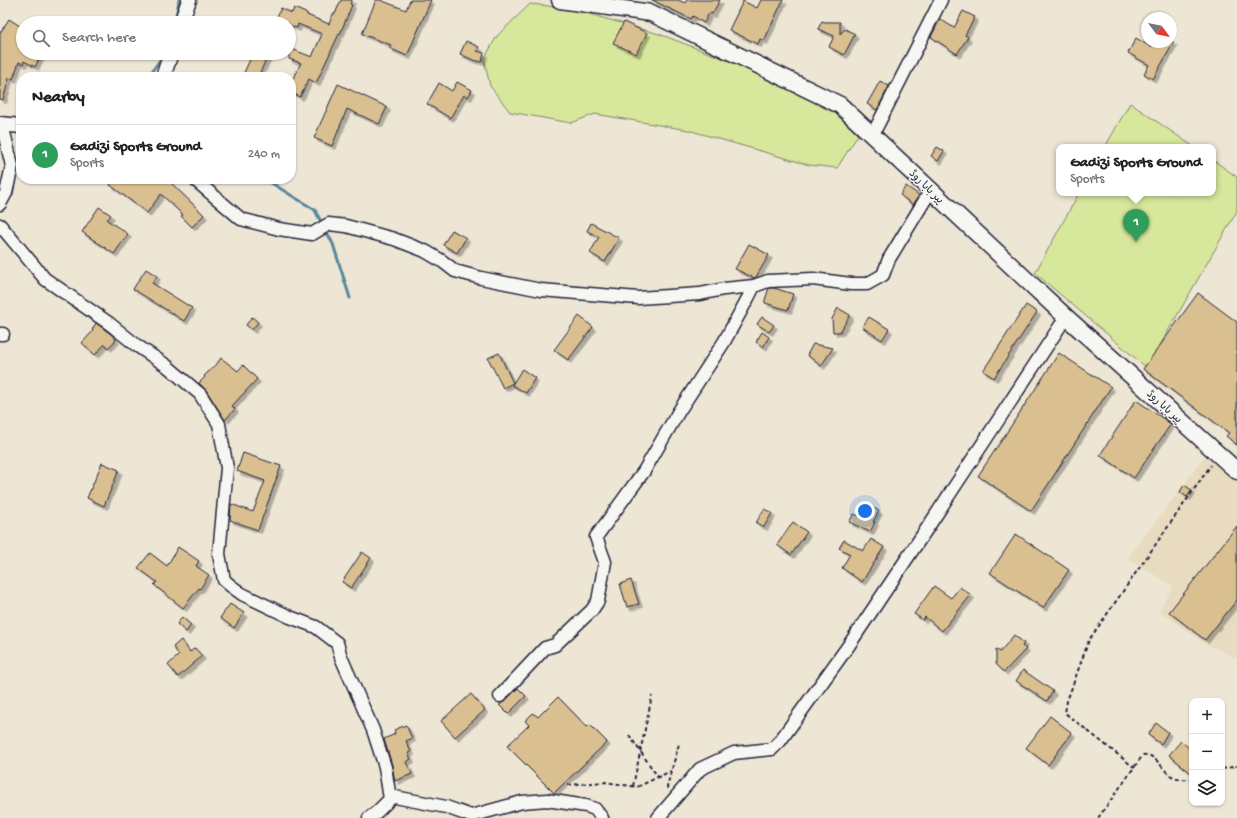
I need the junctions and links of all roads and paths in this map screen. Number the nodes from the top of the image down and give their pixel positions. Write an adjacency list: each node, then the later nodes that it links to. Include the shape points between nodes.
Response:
1 (189, 0): 4 (street)
2 (560, 0): 9 (main road, پیر بابا روڈ, via 651,13 840,105)
3 (941, 0): 9 (street)
4 (183, 16)
5 (169, 60): 6 (street)
6 (165, 72)
7 (1, 124): 8 (street); 12 (street, via 12,166 6,193)
8 (16, 126)
9 (873, 134): 11 (main road, پیر بابا روڈ)
10 (200, 184): 14 (street, via 241,219 312,234 329,224 346,226 394,239 425,251 455,271 541,290 638,298 700,294)
11 (931, 190): 14 (street, via 889,259 883,274 867,284 813,279 768,281); 15 (main road, پیر بابا روڈ)
12 (0, 204)
13 (0, 225): 31 (street, via 45,279 168,366 200,394 219,424 227,468 218,554 224,580 242,594 316,627 337,643 373,730 385,767)
14 (754, 286): 18 (street, via 724,342 644,471 596,537 605,562 598,601 556,645 545,648)
15 (1066, 318): 16 (main road, پیر بابا روڈ); 32 (street, via 858,632 780,741 772,749 734,753 700,769)
16 (1218, 454): 17 (main road, پیر بابا روڈ); 24 (path, via 1089,640 1067,701 1065,714)
17 (1237, 472)
18 (500, 696)
19 (652, 696): 22 (path)
20 (629, 736): 22 (path)
21 (679, 744): 26 (path)
22 (640, 751): 27 (path); 30 (path)
23 (1237, 766): 25 (path)
24 (1135, 768): 28 (path, via 1146,754 1172,776); 37 (path)
25 (1225, 768)
26 (672, 771): 27 (path); 32 (path, via 667,787)
27 (658, 777): 30 (path, via 637,787)
28 (1189, 780)
29 (568, 785): 30 (path, via 605,782)
30 (633, 786)
31 (390, 796): 33 (street, via 446,807); 34 (street, via 378,812)
32 (672, 801): 36 (street)
33 (473, 817): 35 (street, via 522,802 547,800 586,806 595,809)
34 (369, 818)
35 (602, 818)
36 (658, 818)
37 (1098, 818)

